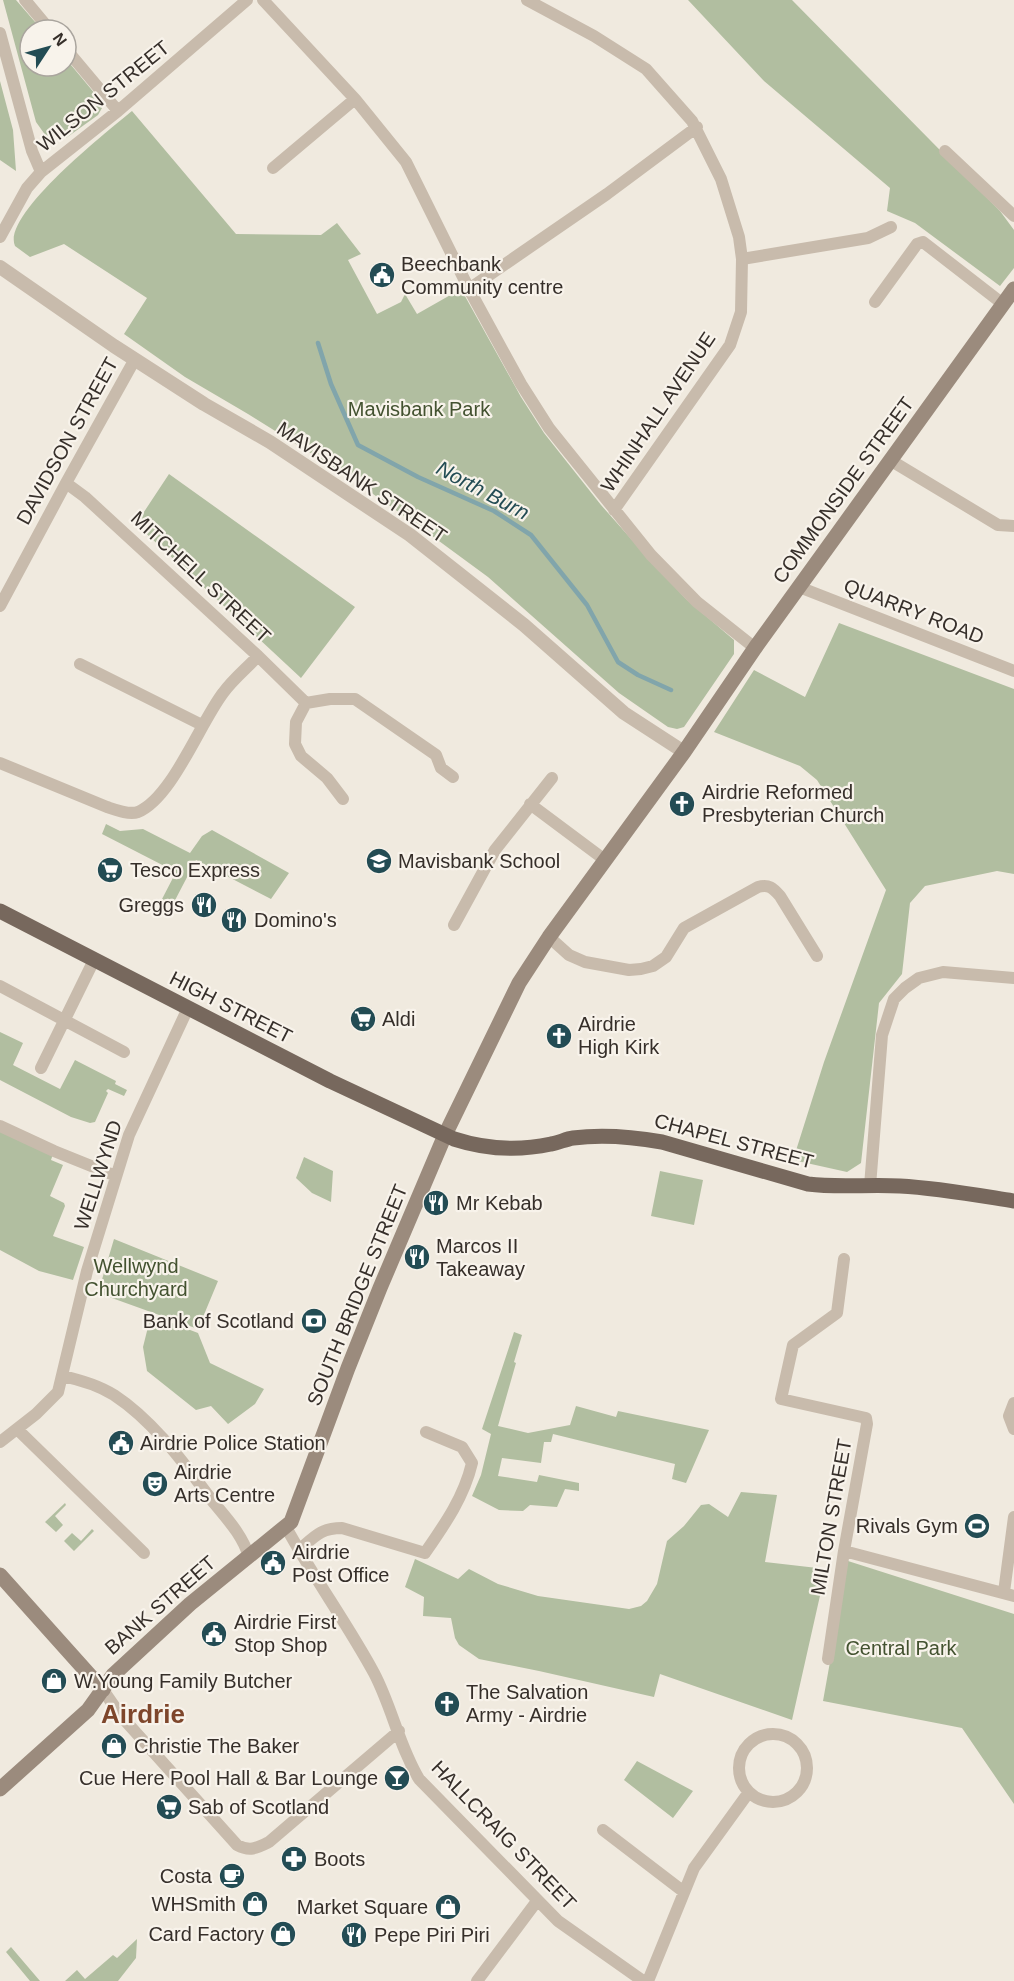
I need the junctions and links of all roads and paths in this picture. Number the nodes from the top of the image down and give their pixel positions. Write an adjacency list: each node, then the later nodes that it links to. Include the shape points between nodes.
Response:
1 (25, 0): 5 (street)
2 (247, 0): 9 (street, WILSON STREET)
3 (262, 0): 8 (street)
4 (527, 0): 10 (street, WHINHALL AVENUE, via 646,69)
5 (40, 18)
6 (0, 33): 13 (street)
7 (78, 63): 9 (street)
8 (355, 99): 12 (street); 19 (street, via 406,162)
9 (118, 111): 13 (street, WILSON STREET)
10 (697, 128): 17 (street, WHINHALL AVENUE, via 721,179); 19 (street)
11 (945, 151): 14 (street)
12 (273, 168)
13 (41, 172): 16 (street, WILSON STREET, via 27,188)
14 (1014, 216)
15 (891, 227): 17 (street, via 868,238)
16 (0, 237)
17 (742, 259): 26 (street, WHINHALL AVENUE, via 741,312 730,345)
18 (0, 267): 23 (street, MAVISBANK STREET)
19 (469, 289): 26 (street, via 549,428)
20 (1014, 289): 22 (main road, COMMONSIDE STREET)
21 (875, 302): 22 (street, via 917,244 923,242)
22 (1003, 304): 24 (main road, COMMONSIDE STREET)
23 (135, 359): 25 (street, DAVIDSON STREET); 36 (street, MAVISBANK STREET, via 410,535 514,617 624,713)
24 (890, 460): 27 (street, via 998,525); 28 (main road, COMMONSIDE STREET)
25 (66, 483): 29 (street, DAVIDSON STREET); 31 (street, MITCHELL STREET)
26 (614, 510): 30 (street, via 685,590)
27 (1014, 526)
28 (799, 587): 30 (main road, COMMONSIDE STREET); 33 (street, QUARRY ROAD)
29 (0, 606)
30 (755, 648): 36 (main road, COMMONSIDE STREET)
31 (258, 656): 34 (street, MITCHELL STREET); 35 (street, via 223,692)
32 (80, 664): 35 (street)
33 (1014, 671)
34 (306, 703): 38 (street, via 355,699 436,755 441,768); 40 (street, via 296,722 295,744 301,756 327,778)
35 (202, 725): 37 (street, via 164,791 150,806 136,813 107,807)
36 (684, 752): 42 (main road, COMMONSIDE STREET)
37 (0, 763)
38 (453, 777)
39 (552, 778): 41 (street)
40 (343, 799)
41 (530, 804): 42 (street); 44 (street, via 495,850)
42 (605, 860): 45 (main road, COMMONSIDE STREET)
43 (0, 911): 47 (main road, HIGH STREET)
44 (454, 925)
45 (549, 937): 46 (street, via 569,955 585,962 641,969 666,957 684,928 765,885 780,896); 55 (main road, SOUTH BRIDGE STREET, via 519,983)
46 (817, 956)
47 (94, 960): 50 (main road, HIGH STREET); 51 (street)
48 (1014, 978): 58 (street, via 943,972 920,978 894,999 882,1035)
49 (0, 986): 51 (street)
50 (188, 1008): 55 (main road, HIGH STREET); 57 (street, WELLWYND, via 129,1135)
51 (66, 1020): 52 (street); 53 (street)
52 (124, 1052)
53 (41, 1068)
54 (0, 1126): 57 (street)
55 (445, 1135): 56 (main road, HIGH STREET, via 486,1147); 68 (main road, SOUTH BRIDGE STREET, via 350,1363 295,1514)
56 (550, 1145): 58 (main road, CHAPEL STREET, via 573,1138 645,1139 808,1184)
57 (116, 1176): 61 (street, WELLWYND, via 87,1271)
58 (870, 1186): 59 (main road, CHAPEL STREET, via 943,1189)
59 (1014, 1201)
60 (844, 1259): 70 (street, MILTON STREET, via 837,1313 793,1345 781,1399 866,1418)
61 (62, 1376): 63 (street, WELLWYND, via 58,1392); 72 (street, via 94,1384 113,1394 147,1421 245,1542)
62 (1014, 1403): 64 (street, via 1010,1416)
63 (18, 1429): 66 (street, WELLWYND); 71 (street)
64 (1014, 1429)
65 (426, 1432): 69 (street, via 462,1447 472,1463 462,1493 425,1553 342,1528 320,1532)
66 (0, 1442)
67 (1014, 1517): 74 (street)
68 (286, 1527): 69 (street, HALLCRAIG STREET); 72 (main road, SOUTH BRIDGE STREET)
69 (299, 1550): 77 (street, HALLCRAIG STREET, via 374,1672)
70 (844, 1551): 74 (street); 75 (street, MILTON STREET)
71 (144, 1553)
72 (249, 1557): 76 (main road, BANK STREET, via 190,1604 113,1675)
73 (0, 1575): 76 (main road)
74 (1009, 1594)
75 (828, 1659)
76 (104, 1690): 77 (street, via 121,1716 245,1850 255,1850 269,1842); 78 (main road, BANK STREET, via 88,1710)
77 (399, 1731): 82 (street, HALLCRAIG STREET, via 419,1779)
78 (0, 1790)
79 (749, 1792): 79 (street, via 769,1802 780,1801 799,1790 807,1769 800,1748 792,1740 771,1734 750,1742 739,1761 742,1783); 81 (street, via 694,1868)
80 (603, 1830): 81 (street)
81 (684, 1892): 85 (street)
82 (537, 1901): 83 (street); 84 (street, HALLCRAIG STREET, via 558,1921)
83 (477, 1981)
84 (643, 1981)
85 (648, 1981)

